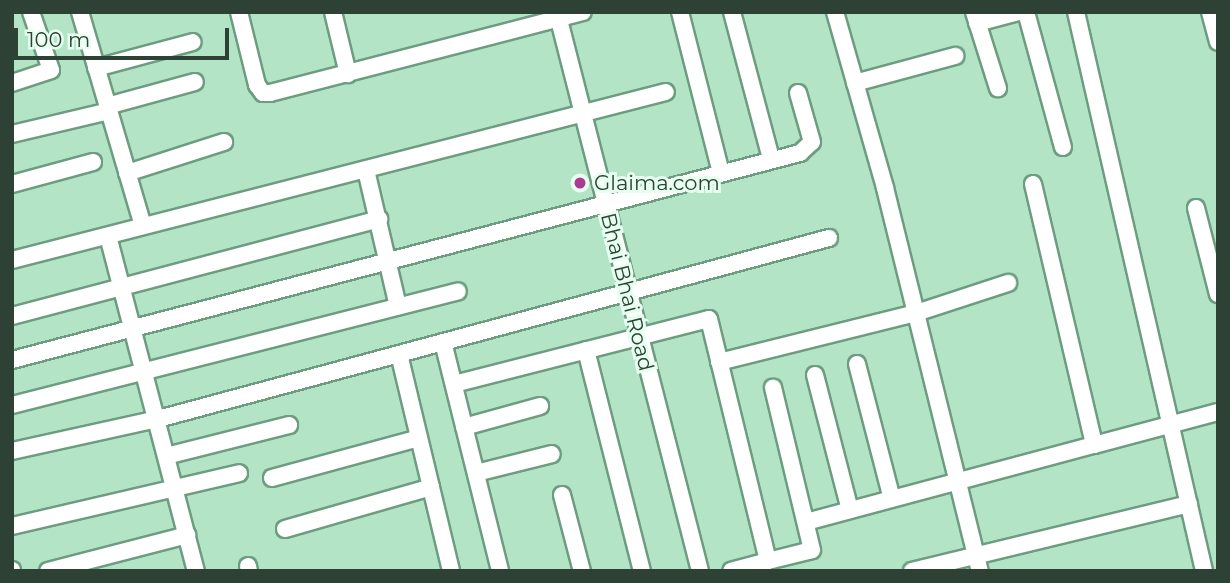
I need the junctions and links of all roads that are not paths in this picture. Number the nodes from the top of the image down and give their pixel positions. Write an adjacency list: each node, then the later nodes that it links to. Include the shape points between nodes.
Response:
1 (31, 12): 21 (street, via 51,70)
2 (239, 12): 19 (street, via 263,93)
3 (333, 12): 19 (street)
4 (583, 12): 13 (street)
5 (680, 12): 35 (street)
6 (732, 12): 31 (street)
7 (835, 12): 22 (street)
8 (1018, 12): 14 (street)
9 (1026, 12): 30 (street)
10 (1076, 12): 71 (street)
11 (1210, 12): 16 (street)
12 (82, 13): 18 (street)
13 (557, 15): 19 (street); 27 (street, Bhai Bhai Road)
14 (976, 18): 23 (street)
15 (193, 42): 18 (street)
16 (1218, 42)
17 (955, 56): 22 (street)
18 (96, 68): 26 (street)
19 (348, 74)
20 (195, 82): 26 (street)
21 (12, 83)
22 (855, 83): 52 (street)
23 (998, 88)
24 (666, 92): 27 (street)
25 (798, 93): 31 (street, via 812,142 800,153)
26 (108, 108): 28 (street); 34 (street)
27 (582, 113): 33 (street); 38 (street, Bhai Bhai Road)
28 (12, 134)
29 (224, 142): 34 (street)
30 (1063, 147)
31 (771, 159): 35 (street)
32 (93, 162): 36 (street)
33 (366, 170): 40 (street); 41 (street)
34 (127, 173): 41 (street)
35 (721, 173): 38 (street)
36 (12, 184)
37 (1033, 184): 74 (street)
38 (605, 203): 44 (street); 49 (street, Bhai Bhai Road)
39 (1196, 208): 50 (street)
40 (379, 219): 44 (street); 47 (street)
41 (143, 226): 42 (street)
42 (108, 236): 45 (street); 47 (street)
43 (829, 238): 49 (street)
44 (387, 259): 51 (street); 54 (street)
45 (12, 260)
46 (1008, 283): 52 (street)
47 (122, 286): 53 (street); 54 (street)
48 (458, 290): 51 (street)
49 (627, 293): 55 (street, Bhai Bhai Road); 56 (street)
50 (1218, 294)
51 (398, 306): 62 (street)
52 (916, 313): 60 (street); 81 (street)
53 (12, 316)
54 (133, 325): 59 (street); 62 (street)
55 (638, 337): 57 (street); 60 (street, via 709,319); 100 (street, Bhai Bhai Road)
56 (443, 341): 58 (street); 64 (street)
57 (586, 350): 64 (street); 99 (street)
58 (399, 354): 69 (street); 73 (street)
59 (12, 360)
60 (719, 362): 93 (street)
61 (857, 364): 85 (street)
62 (145, 370): 66 (street); 69 (street)
63 (815, 375): 87 (street)
64 (454, 384): 72 (street)
65 (773, 388): 88 (street)
66 (12, 405)
67 (540, 406): 72 (street)
68 (1218, 412): 71 (street)
69 (158, 419): 75 (street); 77 (street)
70 (289, 425): 77 (street)
71 (1170, 426): 74 (street); 86 (street)
72 (464, 427): 79 (street)
73 (419, 438): 80 (street); 82 (street)
74 (1094, 445): 81 (street)
75 (12, 451)
76 (552, 454): 79 (street)
77 (166, 456): 83 (street)
78 (239, 473): 83 (street)
79 (476, 473): 97 (street)
80 (272, 478)
81 (958, 480): 85 (street); 92 (street)
82 (431, 487): 90 (street); 96 (street)
83 (174, 488): 89 (street); 91 (street)
84 (562, 495): 98 (street)
85 (892, 499): 87 (street)
86 (1189, 504): 92 (street); 103 (street)
87 (850, 510): 88 (street)
88 (806, 522): 93 (street, via 809,554)
89 (12, 526)
90 (285, 529)
91 (187, 536): 94 (street); 95 (street)
92 (978, 563): 102 (street)
93 (760, 565): 101 (street)
94 (48, 571)
95 (196, 571)
96 (451, 571)
97 (500, 571)
98 (582, 571)
99 (642, 571)
100 (700, 571)
101 (731, 571)
102 (912, 571)
103 (1204, 571)

